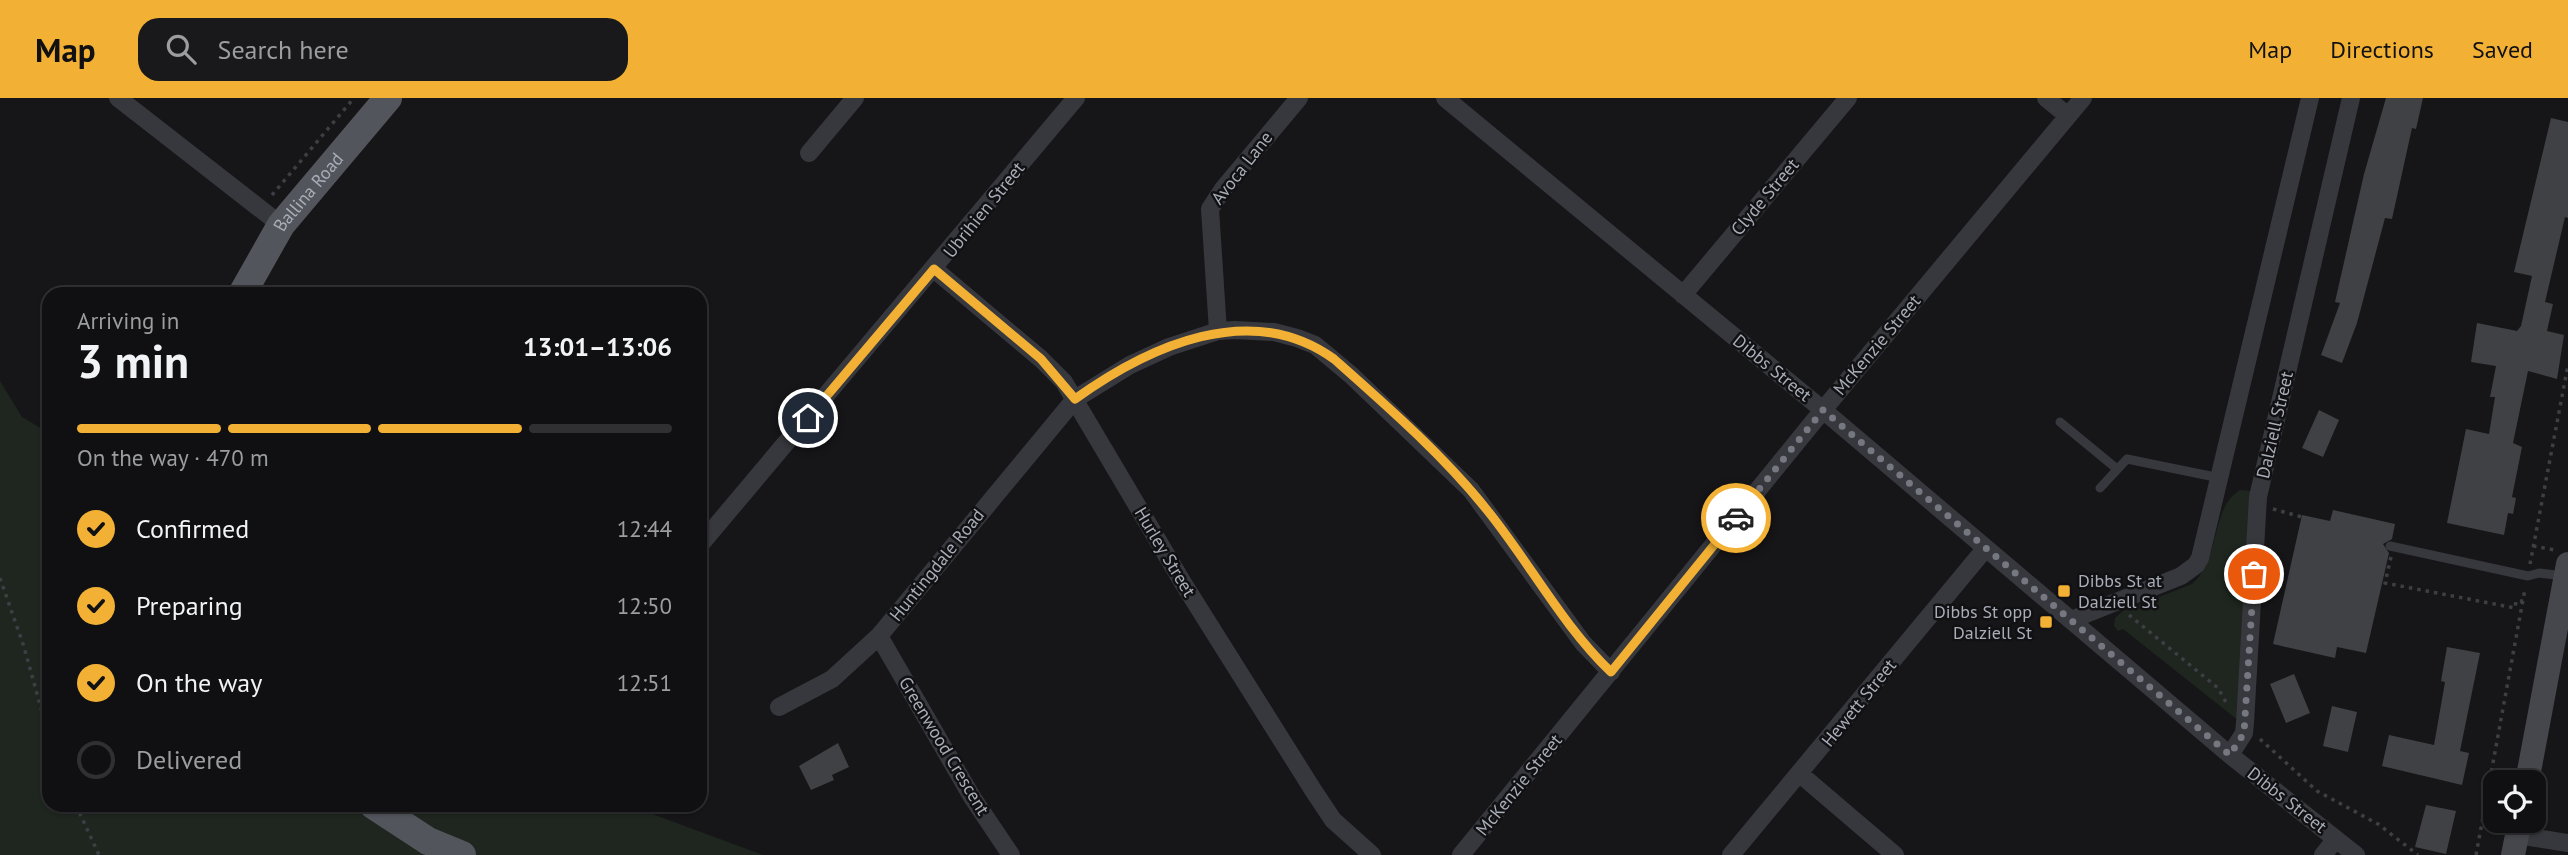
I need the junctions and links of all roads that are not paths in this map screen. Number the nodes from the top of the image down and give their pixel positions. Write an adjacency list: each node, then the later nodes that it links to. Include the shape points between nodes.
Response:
1 (118, 98): 14 (street)
2 (388, 98): 14 (main road, Ballina Road)
3 (855, 98): 13 (street)
4 (1076, 98): 15 (street, Ubrihien Street)
5 (1299, 98): 18 (street, Avoca Lane, via 1210,209)
6 (1446, 98): 17 (street, Dibbs Street)
7 (1848, 98): 17 (street, Clyde Street)
8 (2046, 98): 12 (street)
9 (2083, 98): 12 (street, McKenzie Street)
10 (2310, 98): 23 (street)
11 (2351, 98): 33 (street, Dalziell Street, via 2258,497 2244,733)
12 (2068, 116): 20 (street, McKenzie Street)
13 (809, 153)
14 (271, 217): 16 (main road, Ballina Road)
15 (934, 269): 19 (street, Hurley Street, via 1041,359); 25 (street, Ubrihien Street)
16 (245, 287)
17 (1683, 296): 20 (street, Dibbs Street)
18 (1218, 331): 19 (street, Huntingdale Road, via 1130,365); 31 (street, Huntingdale Road, via 1284,334 1315,345 1334,359 1471,490 1583,643)
19 (1075, 399): 30 (street, Huntingdale Road); 42 (street, Hurley Street, via 1313,790 1334,820)
20 (1823, 410): 26 (street, Dibbs Street); 31 (street, McKenzie Street)
21 (2060, 422): 22 (lane)
22 (2117, 469): 23 (lane, via 2127,459 2134,459); 24 (lane)
23 (2220, 478): 29 (street, via 2196,565 2181,576)
24 (2100, 488)
25 (707, 537)
26 (1985, 549): 29 (street, Dibbs Street); 35 (street, Hewett Street)
27 (2389, 551): 28 (lane, via 2528,576)
28 (2563, 563): 34 (main road)
29 (2071, 620): 33 (street, Dibbs Street)
30 (879, 636): 32 (street, Huntingdale Road, via 832,679); 41 (street, Greenwood Crescent)
31 (1611, 672): 43 (street, McKenzie Street)
32 (779, 707)
33 (2230, 755): 38 (street, Dibbs Street)
34 (2529, 770)
35 (1800, 774): 44 (street, Hewett Street); 45 (street)
36 (384, 812): 40 (main road, via 428,841)
37 (2517, 837): 39 (street)
38 (2336, 839): 46 (street); 47 (street, Dibbs Street)
39 (2568, 843)
40 (462, 855)
41 (1011, 855)
42 (1372, 855)
43 (1461, 855)
44 (1731, 855)
45 (1895, 855)
46 (2323, 855)
47 (2356, 855)

